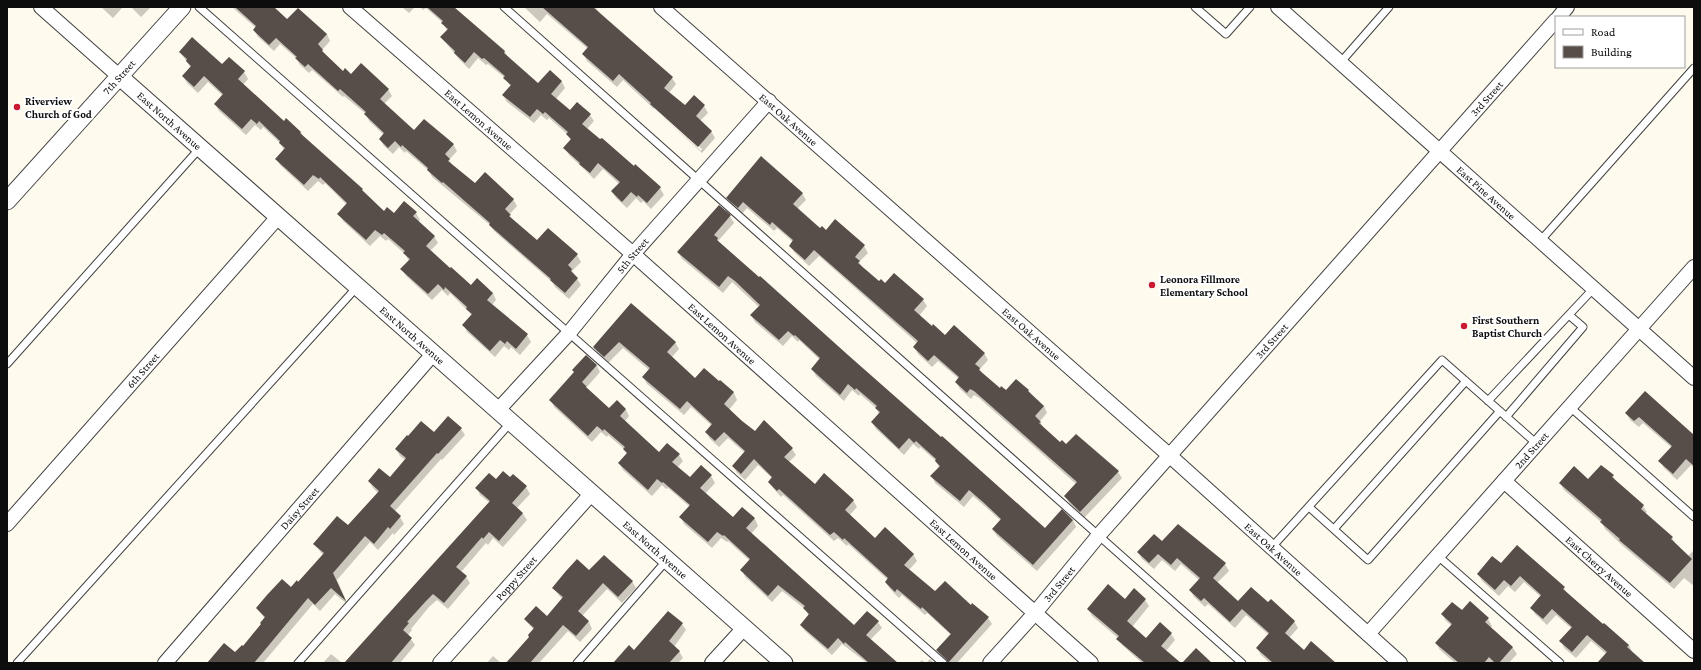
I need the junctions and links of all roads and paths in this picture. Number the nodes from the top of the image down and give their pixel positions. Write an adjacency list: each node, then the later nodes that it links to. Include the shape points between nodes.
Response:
1 (41, 7): 16 (street, East North Avenue)
2 (182, 7): 16 (street, 7th Street)
3 (199, 7): 30 (lane)
4 (350, 7): 24 (street, East Lemon Avenue)
5 (504, 7): 20 (lane)
6 (661, 7): 17 (street, East Oak Avenue)
7 (1195, 7): 8 (lane, via 1226,34)
8 (1250, 7)
9 (1278, 7): 14 (street, East Pine Avenue)
10 (1390, 7): 14 (lane)
11 (1567, 7): 12 (street)
12 (1559, 16)
13 (1555, 21): 19 (street, 3rd Street)
14 (1340, 63): 19 (street, East Pine Avenue)
15 (1694, 68): 23 (lane)
16 (120, 77): 18 (street, East North Avenue); 21 (street, 7th Street)
17 (769, 101): 20 (street, 5th Street); 41 (street, East Oak Avenue)
18 (201, 148): 22 (street, East North Avenue); 32 (lane)
19 (1440, 151): 23 (street, East Pine Avenue); 41 (street, 3rd Street)
20 (698, 180): 24 (street, 5th Street); 48 (lane)
21 (7, 201)
22 (278, 217): 26 (street, East North Avenue); 46 (street, 6th Street)
23 (1541, 240): 27 (street, East Pine Avenue)
24 (633, 254): 30 (street, 5th Street); 52 (street, East Lemon Avenue)
25 (1694, 267): 29 (street, 2nd Street)
26 (357, 287): 31 (street, East North Avenue); 56 (lane)
27 (1594, 288): 28 (lane); 29 (street, East Pine Avenue)
28 (1569, 315): 35 (lane); 38 (lane, via 1583,327)
29 (1639, 328): 33 (street, East Pine Avenue); 36 (street, 2nd Street)
30 (569, 333): 37 (street, 5th Street); 63 (lane)
31 (433, 354): 37 (street, East North Avenue); 57 (street, Daisy Street)
32 (7, 364)
33 (1694, 378)
34 (1466, 381): 35 (lane); 44 (lane, via 1442,360); 47 (lane)
35 (1488, 401): 38 (lane)
36 (1570, 407): 40 (street, 2nd Street); 45 (lane)
37 (498, 410): 39 (street, East North Avenue)
38 (1503, 414): 40 (lane); 47 (lane, via 1368,560)
39 (511, 422): 43 (street, East North Avenue); 58 (lane)
40 (1537, 444): 42 (street, 2nd Street)
41 (1169, 455): 48 (street, 3rd Street); 49 (street, East Oak Avenue)
42 (1504, 481): 50 (street, 2nd Street); 55 (street, East Cherry Avenue)
43 (592, 493): 51 (street, East North Avenue); 59 (street, Poppy Street)
44 (1309, 507): 47 (lane); 49 (lane)
45 (1694, 517)
46 (7, 524)
47 (1334, 529)
48 (1099, 535): 52 (street, 3rd Street); 66 (lane)
49 (1272, 547): 54 (street, East Oak Avenue)
50 (1438, 556): 54 (street, 2nd Street); 68 (lane)
51 (667, 560): 53 (street, East North Avenue); 60 (lane)
52 (1035, 613): 64 (street, 3rd Street); 65 (street, East Lemon Avenue)
53 (744, 628): 61 (street); 62 (street, East North Avenue)
54 (1368, 634): 67 (street, East Oak Avenue)
55 (1694, 651)
56 (17, 663)
57 (165, 663)
58 (298, 663)
59 (440, 663)
60 (577, 663)
61 (712, 663)
62 (784, 663)
63 (943, 663)
64 (990, 663)
65 (1091, 663)
66 (1242, 663)
67 (1400, 663)
68 (1560, 663)

